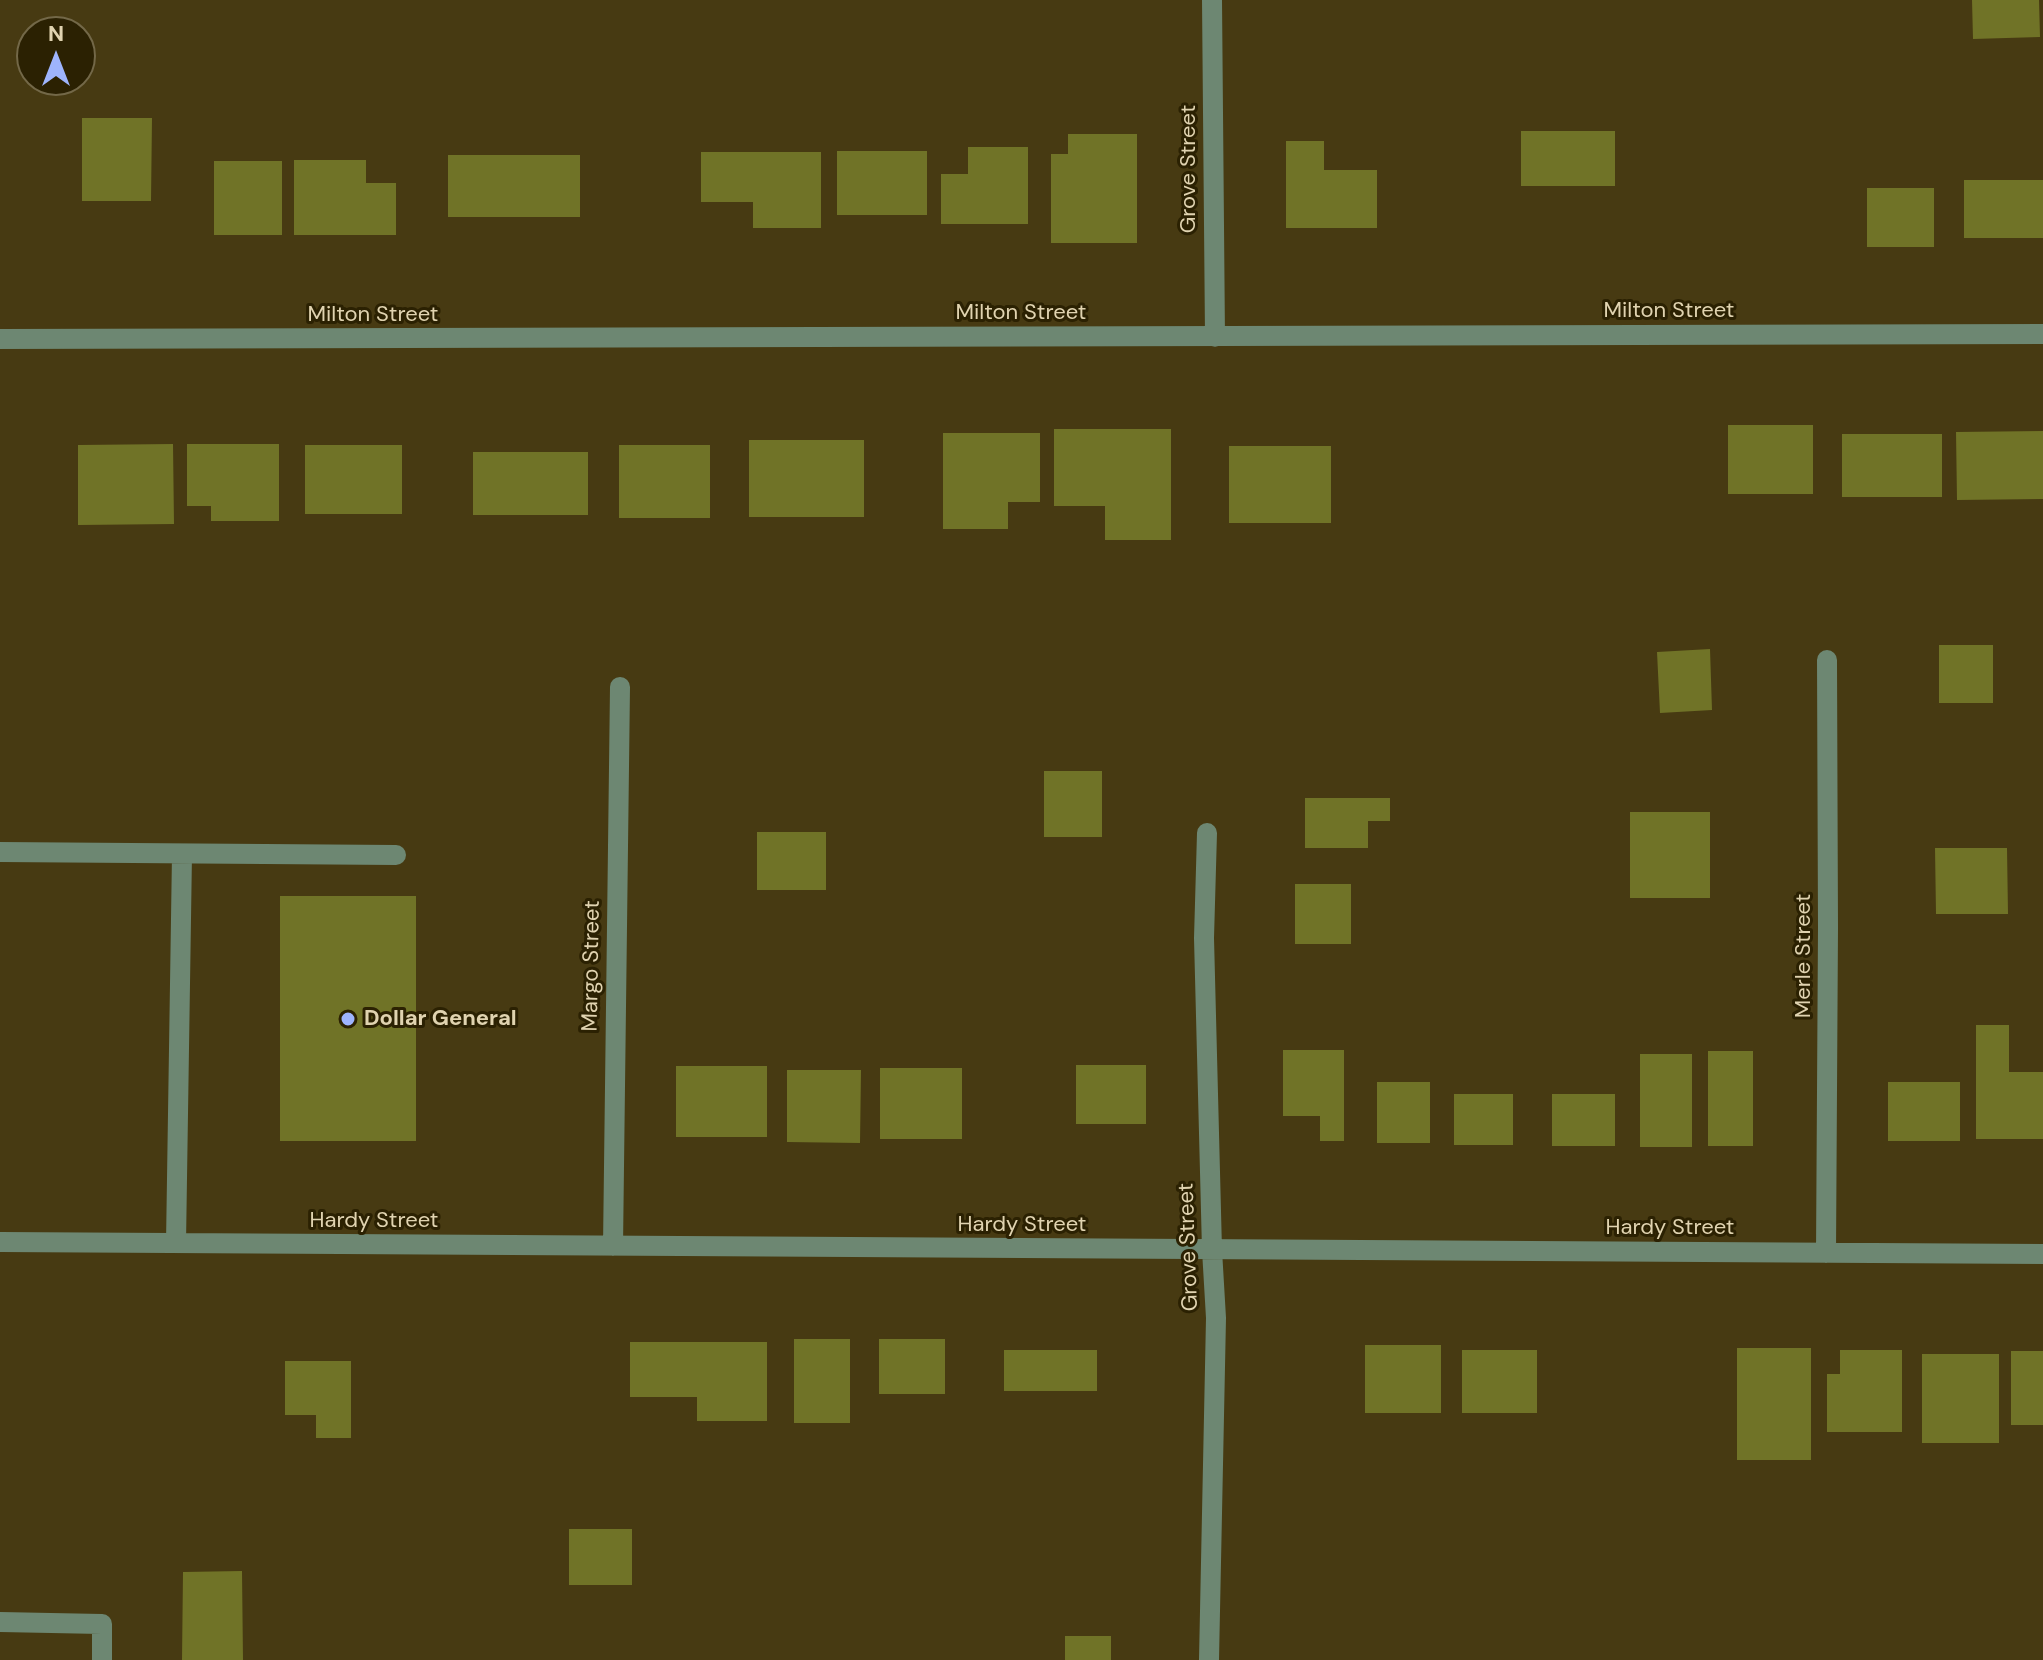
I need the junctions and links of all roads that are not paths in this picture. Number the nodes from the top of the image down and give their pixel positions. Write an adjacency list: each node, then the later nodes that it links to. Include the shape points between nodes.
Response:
1 (1212, 0): 3 (street, Grove Street)
2 (2043, 334): 3 (street, Milton Street)
3 (1215, 337): 4 (street, Milton Street)
4 (0, 339)
5 (1827, 660): 15 (street, Merle Street)
6 (620, 687): 13 (street, Margo Street)
7 (1207, 833): 14 (street, Grove Street, via 1204,938)
8 (0, 852): 9 (street)
9 (182, 854): 10 (street); 12 (street)
10 (396, 855)
11 (0, 1242): 12 (street, Hardy Street)
12 (176, 1243): 13 (street, Hardy Street)
13 (613, 1246): 14 (street, Hardy Street)
14 (1212, 1250): 15 (street, Hardy Street); 19 (street, Grove Street, via 1216,1318)
15 (1826, 1253): 16 (street, Hardy Street)
16 (2043, 1254)
17 (0, 1622): 18 (street, via 102,1624)
18 (102, 1660)
19 (1209, 1660)

